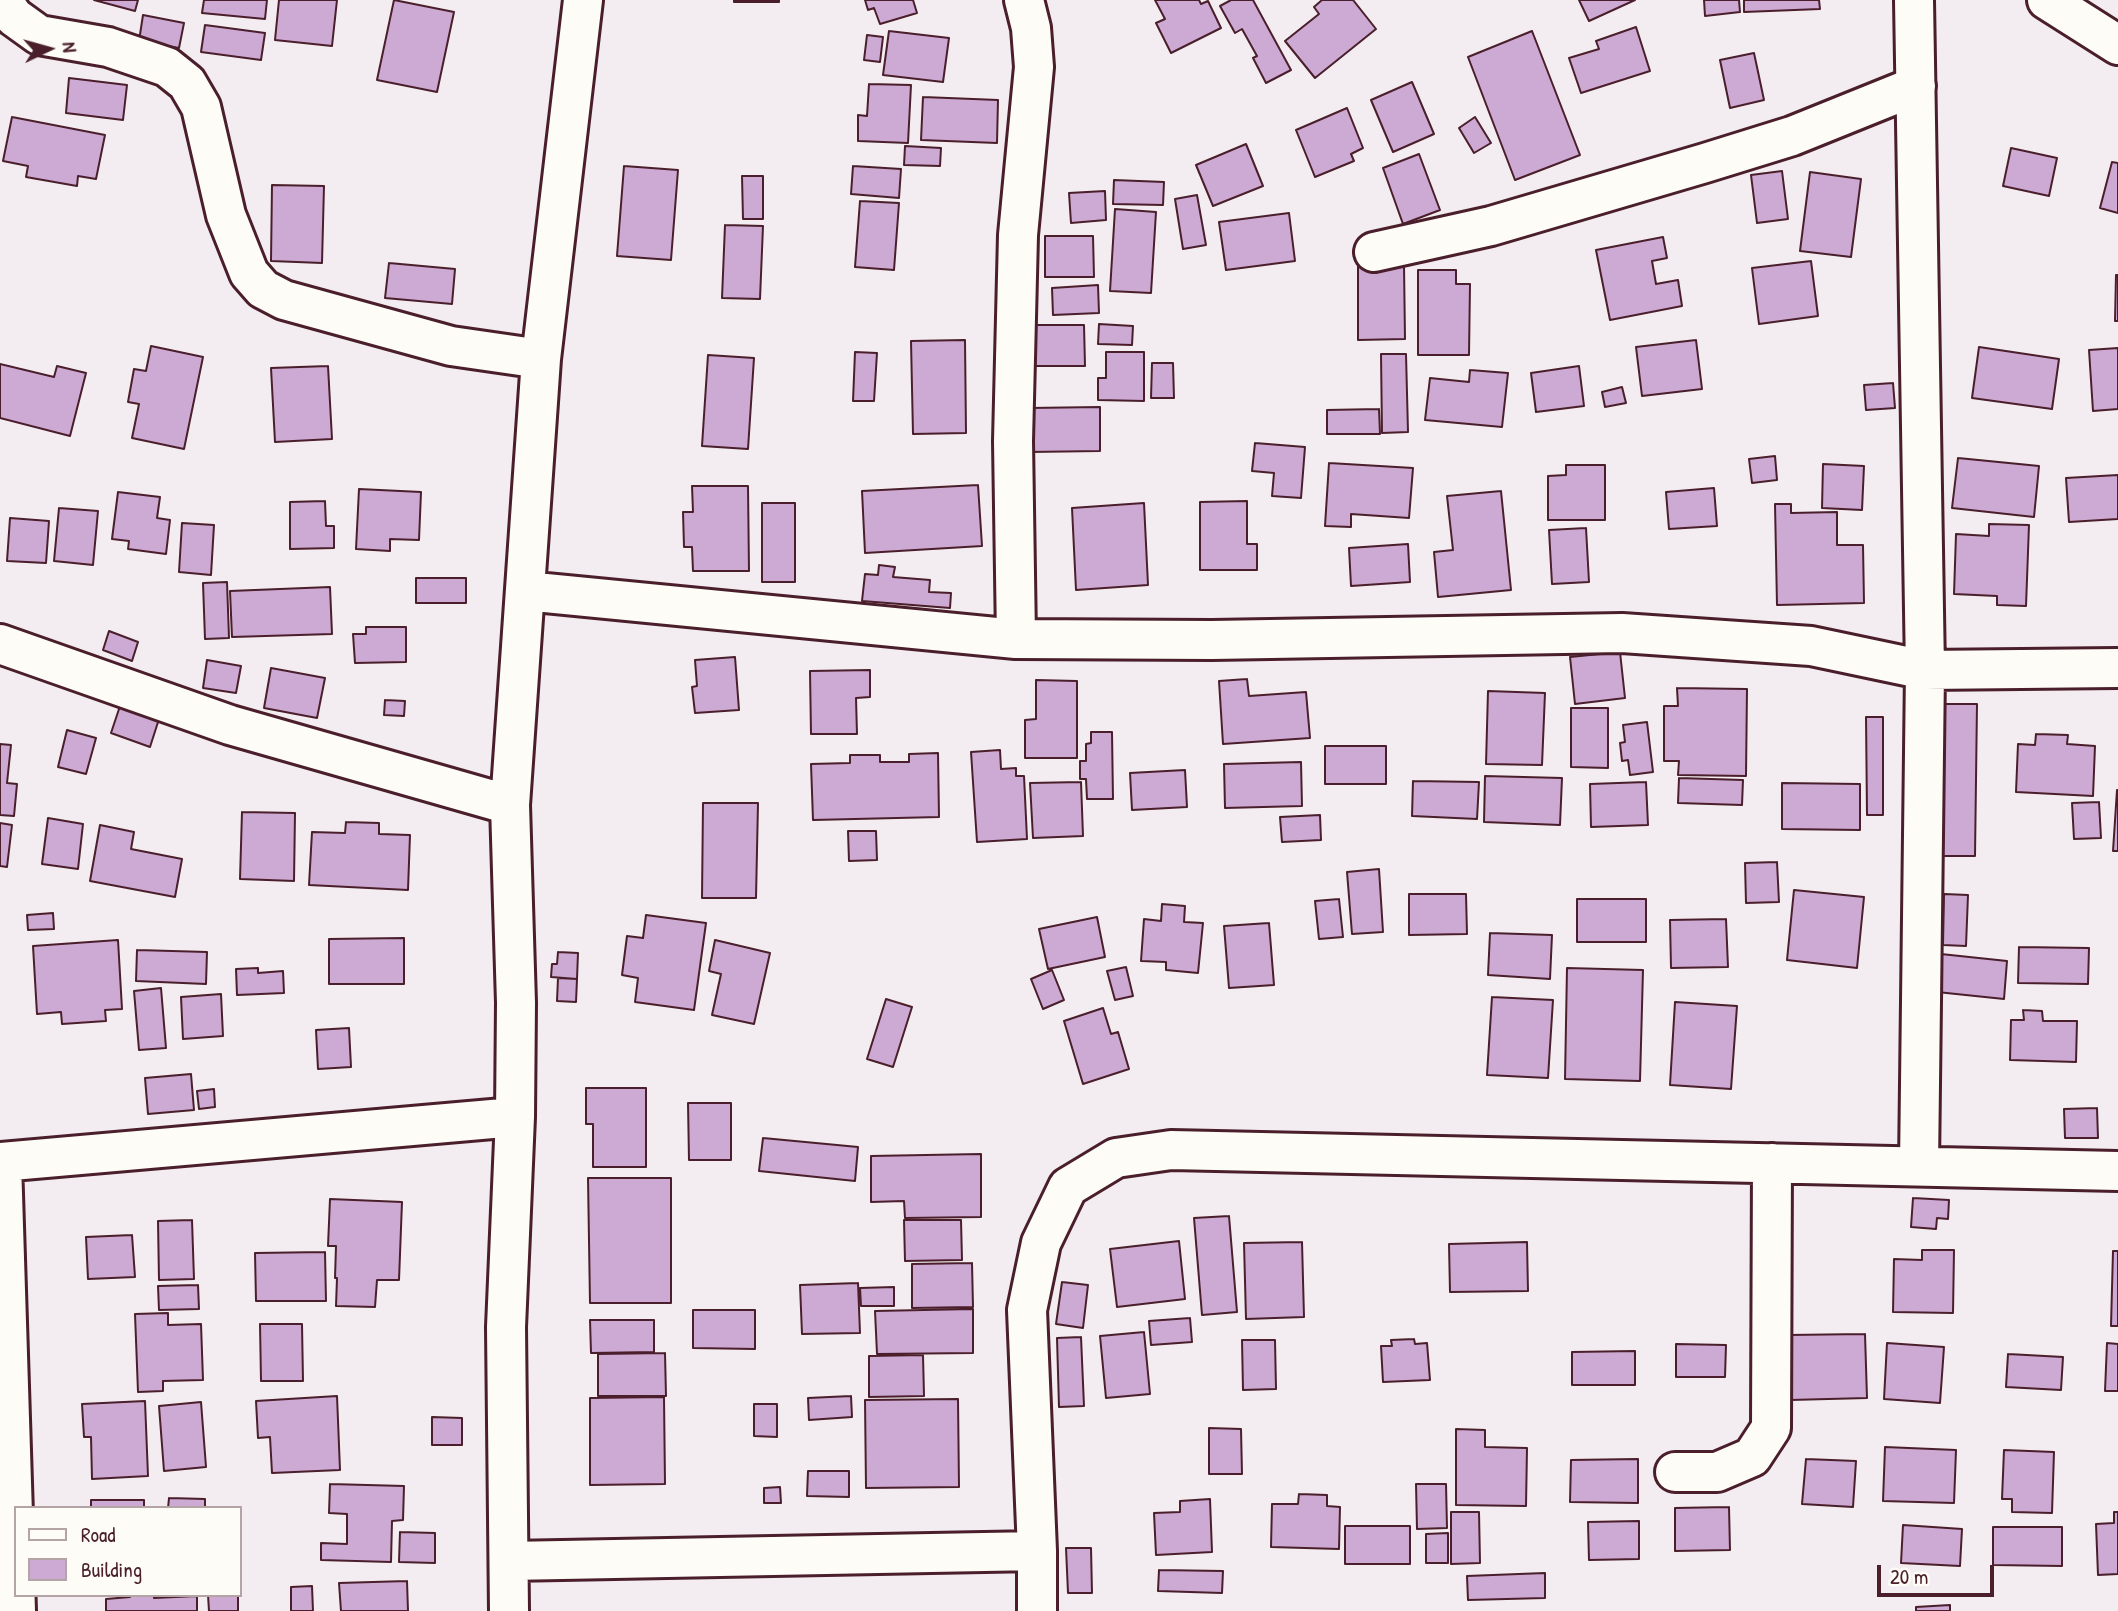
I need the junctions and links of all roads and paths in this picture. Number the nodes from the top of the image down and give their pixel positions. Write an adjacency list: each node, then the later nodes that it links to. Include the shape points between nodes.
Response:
1 (2, 0): 9 (street, via 13,17 39,35 107,47 167,67 187,83 201,107 226,215 249,273 262,289 284,300 451,346)
2 (583, 0): 9 (street)
3 (1024, 0): 11 (street, via 1034,67 1018,235 1013,441)
4 (1914, 0): 7 (street)
5 (2047, 0): 6 (street)
6 (2118, 45)
7 (1916, 86): 8 (street, via 1742,152 1491,226); 14 (street)
8 (1374, 252)
9 (541, 359): 10 (street)
10 (524, 591): 11 (street); 15 (street)
11 (1016, 639): 14 (street, via 1622,633 1811,646)
12 (0, 645): 15 (street, via 230,725)
13 (2118, 667): 14 (street)
14 (1925, 670): 19 (street)
15 (510, 805): 16 (street)
16 (515, 1117): 17 (street); 24 (street, via 506,1327)
17 (1, 1162): 22 (street)
18 (1772, 1163): 19 (street); 21 (street, via 1771,1428 1752,1457 1717,1472); 23 (street, via 1171,1150 1116,1158 1068,1187 1041,1243 1027,1310)
19 (1919, 1166): 20 (street)
20 (2118, 1171)
21 (1675, 1472)
22 (14, 1551)
23 (1037, 1551): 24 (street); 26 (street)
24 (509, 1562): 25 (street)
25 (509, 1611)
26 (1037, 1611)

